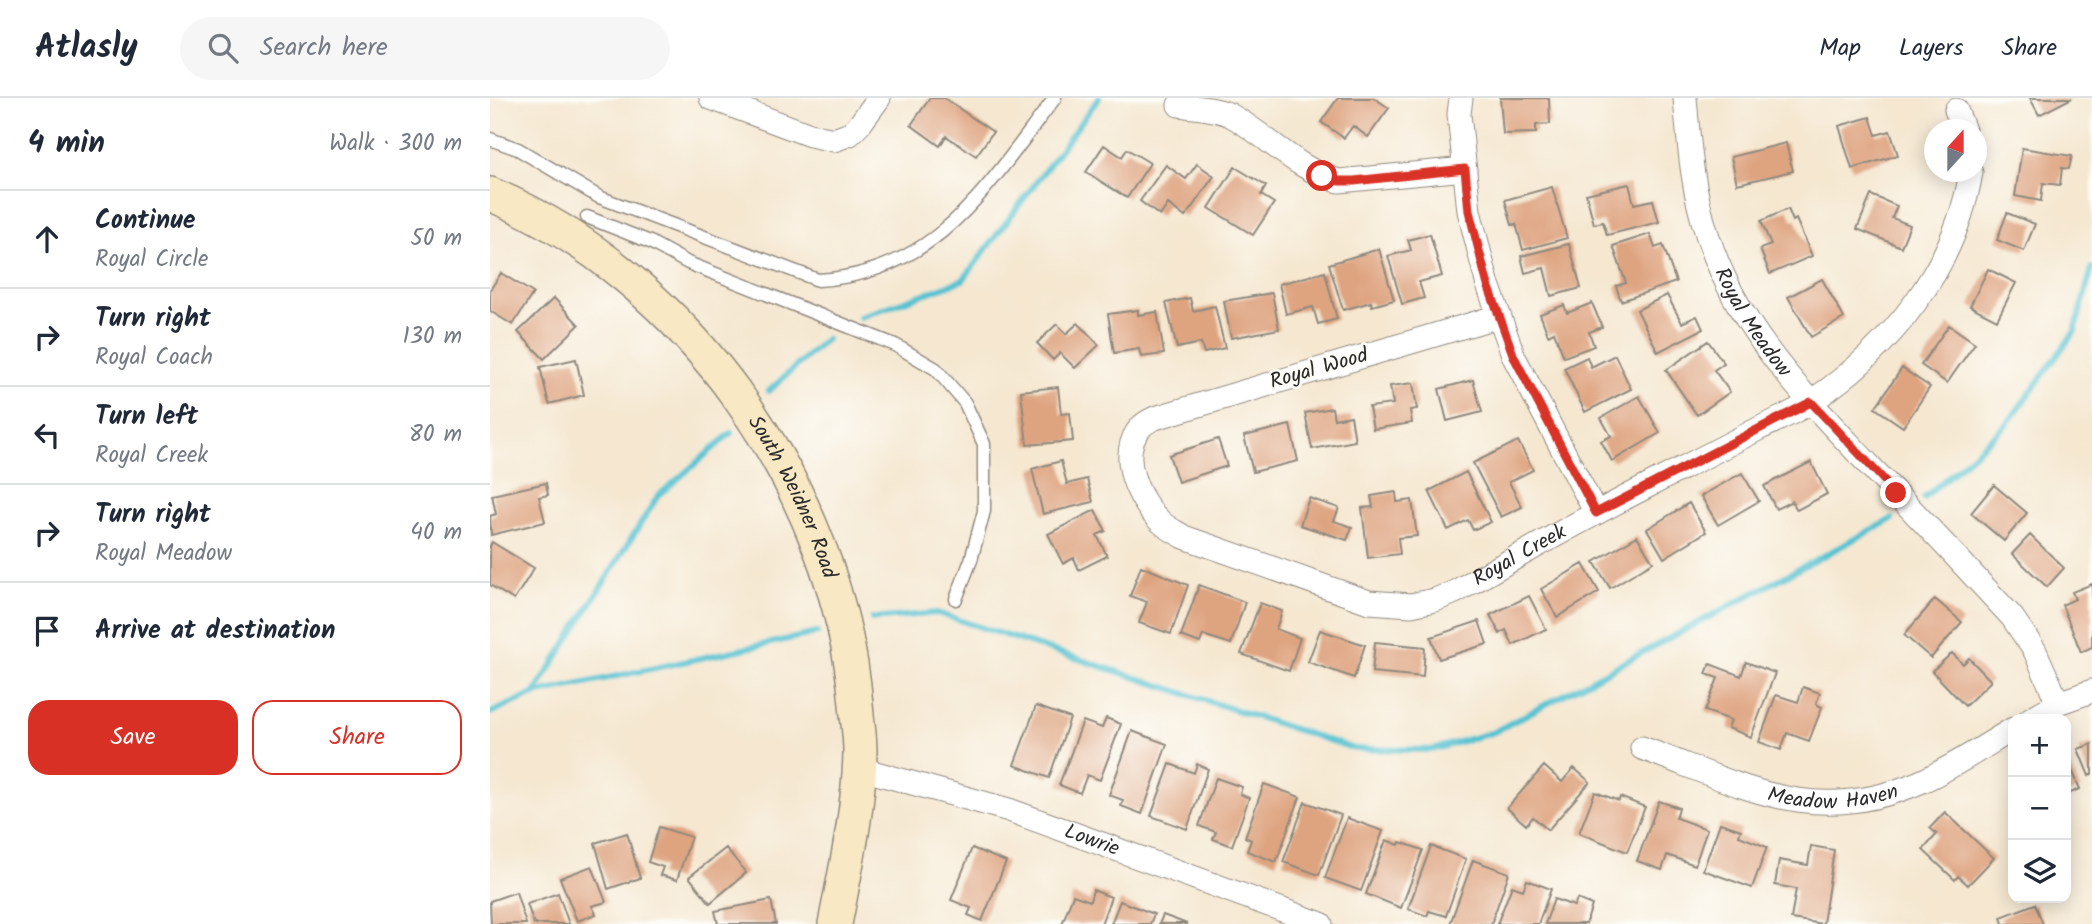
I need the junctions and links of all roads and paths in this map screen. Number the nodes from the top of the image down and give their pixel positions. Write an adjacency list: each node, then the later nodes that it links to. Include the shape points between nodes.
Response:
1 (879, 98): 5 (street, via 850,134 834,140)
2 (1055, 98): 11 (lane, via 975,202 937,238 893,262 848,278 818,280)
3 (1461, 98): 8 (street)
4 (1685, 98): 14 (street, Royal Meadow, via 1694,191 1725,280 1773,360)
5 (717, 99)
6 (1179, 105): 8 (street, via 1230,115 1304,167 1339,181)
7 (490, 139): 11 (lane, via 518,149)
8 (1465, 169): 13 (street, via 1469,211)
9 (1969, 182): 14 (street, Royal Creek, via 1949,248 1919,299 1856,367)
10 (490, 194): 12 (main road, South Weidner Road, via 558,228)
11 (599, 198): 12 (lane)
12 (581, 228): 17 (lane, via 650,242 688,263 895,345 936,369 965,403 984,444 984,512); 23 (main road, South Weidner Road, via 729,382 785,470 838,602 853,668)
13 (1499, 316): 15 (street, Royal Wood, via 1181,410); 16 (street, via 1514,357)
14 (1811, 402): 16 (street, Royal Creek); 19 (street, Royal Meadow, via 2012,617 2035,652)
15 (1141, 426): 16 (street, Royal Creek, via 1130,462 1138,490 1162,523 1184,537 1369,602 1412,605 1455,592)
16 (1596, 513)
17 (956, 599)
18 (2092, 691): 19 (street)
19 (2058, 703): 20 (street)
20 (2039, 714)
21 (2008, 732): 22 (street, Meadow Haven, via 1922,782 1882,797 1839,803 1775,796)
22 (1642, 748)
23 (858, 768): 24 (main road, South Weidner Road, via 853,832); 25 (street, Lowrie, via 1009,810)
24 (835, 924)
25 (1321, 924)

